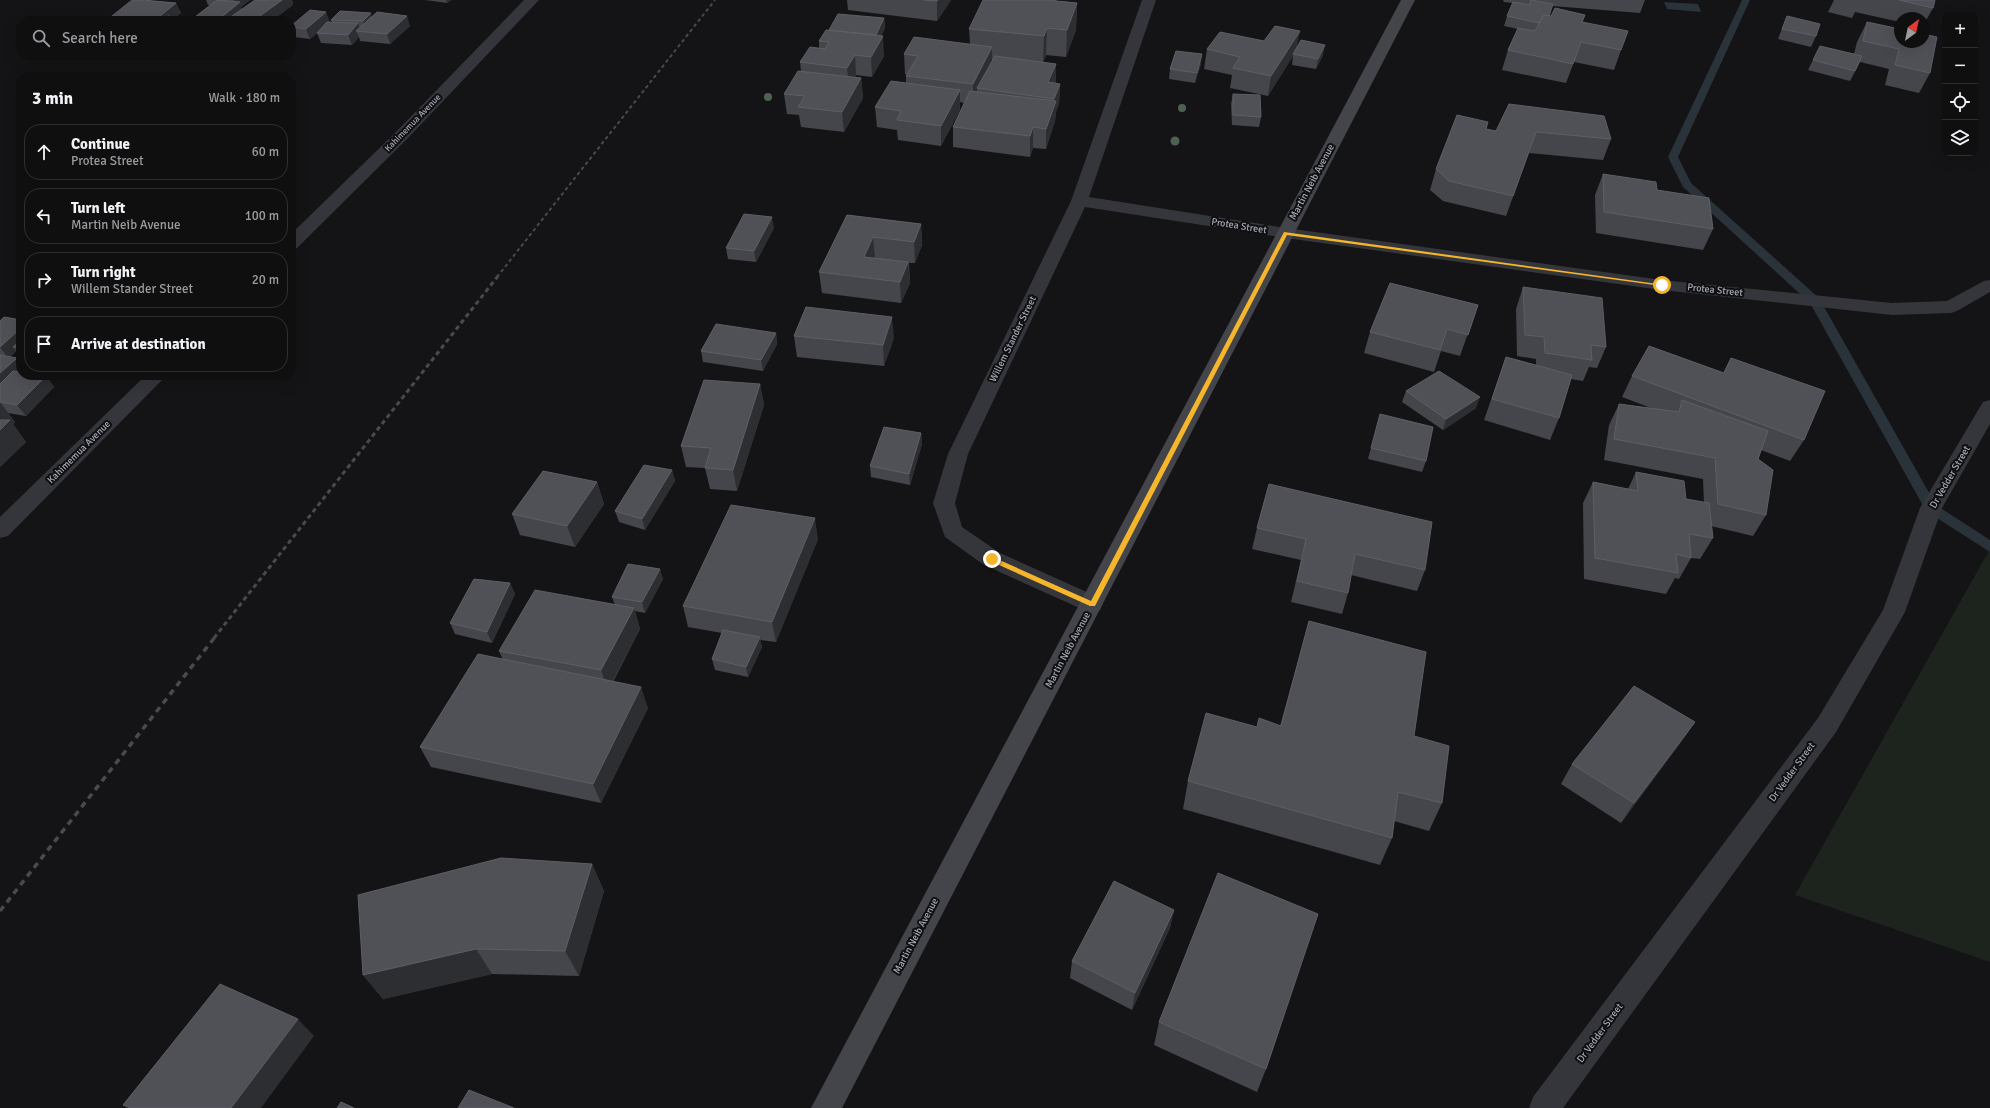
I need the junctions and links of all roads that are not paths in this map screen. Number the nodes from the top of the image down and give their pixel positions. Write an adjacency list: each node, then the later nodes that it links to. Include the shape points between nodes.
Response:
1 (532, 0): 6 (street, Kahimemua Avenue, via 401,136)
2 (1149, 0): 4 (street, Willem Stander Street)
3 (1408, 0): 5 (main road, Martin Neib Avenue)
4 (1079, 201): 5 (street, Protea Street); 11 (street, Willem Stander Street, via 958,454 944,504 953,531 992,559)
5 (1286, 233): 7 (street, Protea Street, via 1662,285 1892,309 1951,306); 11 (main road, Martin Neib Avenue)
6 (296, 239)
7 (1990, 285)
8 (152, 380): 10 (street, Kahimemua Avenue)
9 (1990, 407): 13 (street, Dr Vedder Street, via 1931,508 1894,612 1827,725)
10 (0, 530)
11 (1092, 604): 12 (main road, Martin Neib Avenue)
12 (826, 1108)
13 (1544, 1108)

